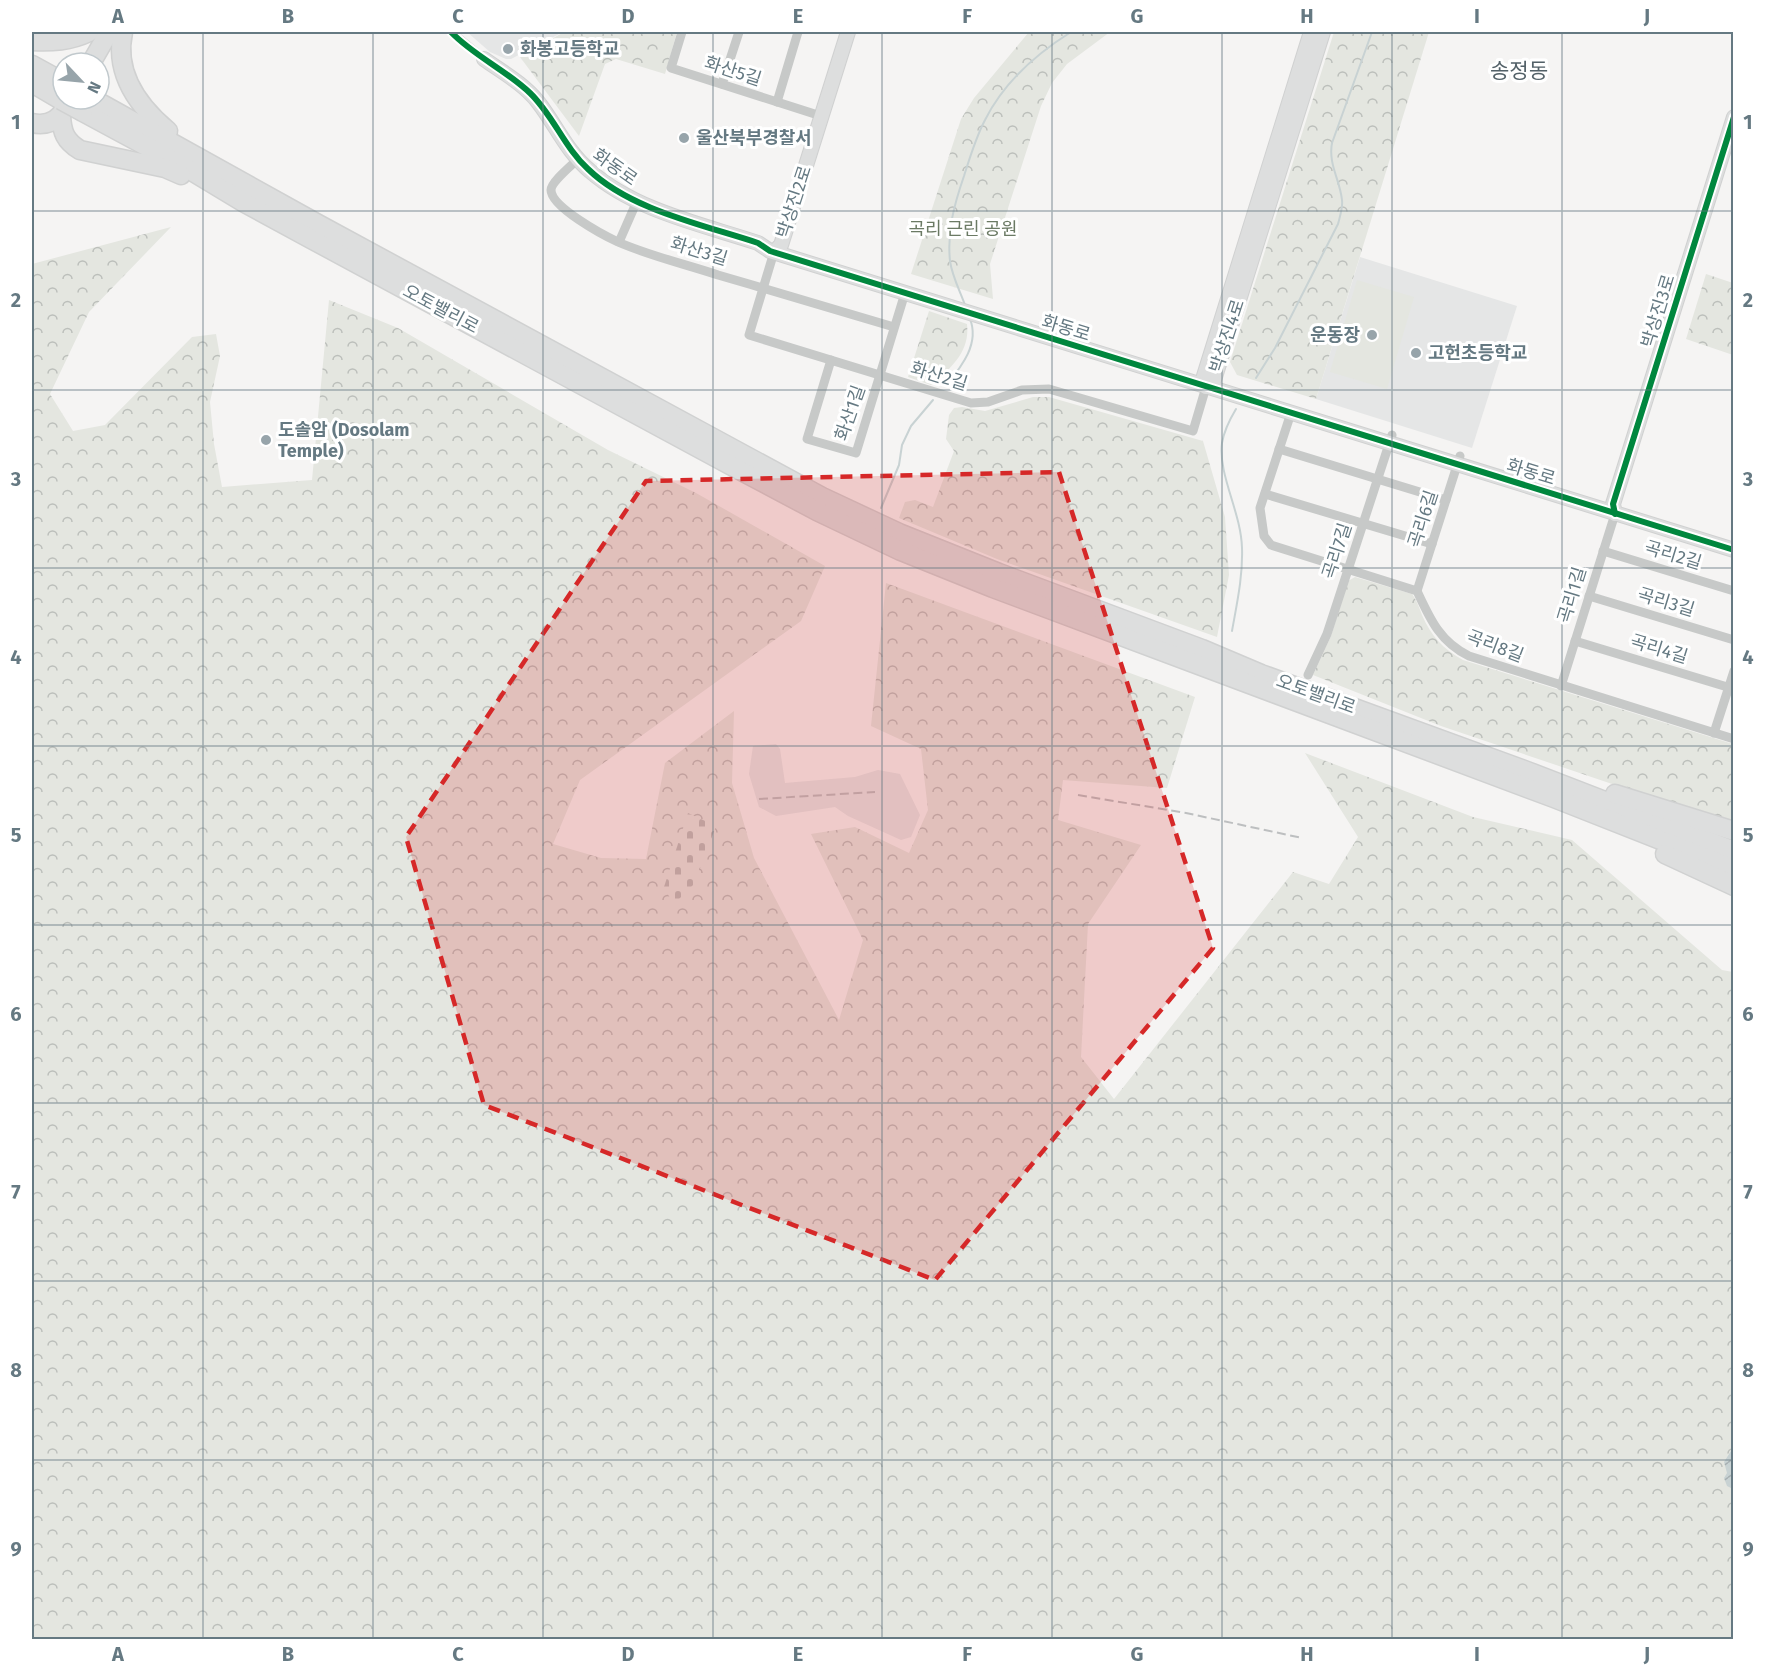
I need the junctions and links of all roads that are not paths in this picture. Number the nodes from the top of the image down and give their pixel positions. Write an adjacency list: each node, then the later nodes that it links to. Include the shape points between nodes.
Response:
1 (89, 32): 12 (highway, via 66,40)
2 (109, 32): 13 (highway)
3 (123, 32): 30 (highway, via 121,58 132,91 149,115)
4 (451, 32): 14 (street, 화동로)
5 (682, 32): 18 (street, 화산5길, via 671,68)
6 (739, 32): 18 (street)
7 (798, 32): 20 (street)
8 (839, 32): 25 (street, 박상진2로)
9 (848, 32): 25 (street, 박상진2로)
10 (1311, 32): 42 (street, 박상진4로)
11 (1323, 32): 42 (street, 박상진4로)
12 (32, 41)
13 (98, 51)
14 (484, 59): 29 (street, 화동로, via 536,100)
15 (32, 65): 16 (highway, 오토밸리로)
16 (51, 82)
17 (32, 83): 19 (highway, 오토밸리로)
18 (722, 84): 20 (street, 화산5길)
19 (51, 92)
20 (777, 102): 25 (street, 화산5길)
21 (62, 111): 27 (highway, via 51,123)
22 (68, 111): 32 (highway, via 62,129 80,150 165,168)
23 (89, 111): 32 (highway, 오토밸리로)
24 (94, 111): 30 (highway, 오토밸리로)
25 (817, 115): 35 (street, 박상진2로)
26 (1734, 117): 50 (street, 박상진3로)
27 (32, 123)
28 (1734, 147): 50 (street, 박상진3로)
29 (578, 159): 31 (street, 화동로, via 608,185); 34 (street, 화산3길, via 552,185 553,198 582,222)
30 (215, 166): 33 (highway, 오토밸리로)
31 (638, 201): 34 (street); 35 (street, 화동로)
32 (243, 202): 33 (highway, 오토밸리로)
33 (274, 209): 64 (highway, 오토밸리로, via 785,495 854,520 993,588 1200,656)
34 (619, 243): 36 (street, 화산3길)
35 (776, 247): 36 (street, 화산2길); 37 (street, 화동로); 38 (street, 화동로)
36 (764, 288): 39 (street, 화산3길); 40 (street, 화산2길, via 749,335)
37 (905, 293): 38 (street, 화동로); 39 (street, 화산1길)
38 (956, 304): 42 (street, 화동로)
39 (894, 327): 41 (street, 화산1길)
40 (831, 360): 41 (street, 화산2길); 41 (street, 화산1길, via 807,439 856,453)
41 (880, 375): 42 (street, 화산2길, via 971,403 988,402 1022,390 1049,388 1193,431)
42 (1208, 381): 43 (street, 화동로); 44 (street, 화동로)
43 (1291, 413): 44 (street, 화동로); 45 (street)
44 (1390, 439): 46 (street, 화동로); 47 (street, 곡리7길)
45 (1280, 449): 47 (street); 48 (street)
46 (1459, 460): 49 (street, 곡리6길); 50 (street, 화동로)
47 (1377, 479): 49 (street); 51 (street, 곡리7길)
48 (1265, 494): 51 (street); 56 (street, via 1260,513 1268,543)
49 (1446, 500): 53 (street, 곡리6길)
50 (1617, 508): 52 (street, 화동로); 54 (street, 화동로); 55 (street, 곡리1길)
51 (1363, 524): 53 (street); 56 (street, 곡리7길)
52 (1734, 541)
53 (1432, 544): 57 (street, 곡리6길)
54 (1734, 550)
55 (1603, 551): 58 (street, 곡리2길); 59 (street, 곡리1길)
56 (1348, 570): 57 (street); 63 (street, 곡리7길, via 1327,634)
57 (1418, 591): 65 (street, 곡리8길, via 1435,628 1458,651)
58 (1734, 591)
59 (1589, 596): 60 (street, 곡리3길); 61 (street, 곡리1길)
60 (1734, 640)
61 (1575, 641): 65 (street, 곡리1길); 66 (street, 곡리4길)
62 (1734, 671): 66 (street)
63 (1308, 675)
64 (1246, 676): 69 (highway, 오토밸리로); 70 (highway, 오토밸리로)
65 (1562, 686): 67 (street, 곡리8길)
66 (1731, 689): 67 (street)
67 (1714, 733): 68 (street, 곡리8길)
68 (1734, 739)
69 (1506, 763): 71 (highway); 72 (highway, 오토밸리로)
70 (1554, 798): 73 (highway, 오토밸리로); 74 (highway)
71 (1734, 831)
72 (1734, 851)
73 (1734, 868)
74 (1734, 886)

